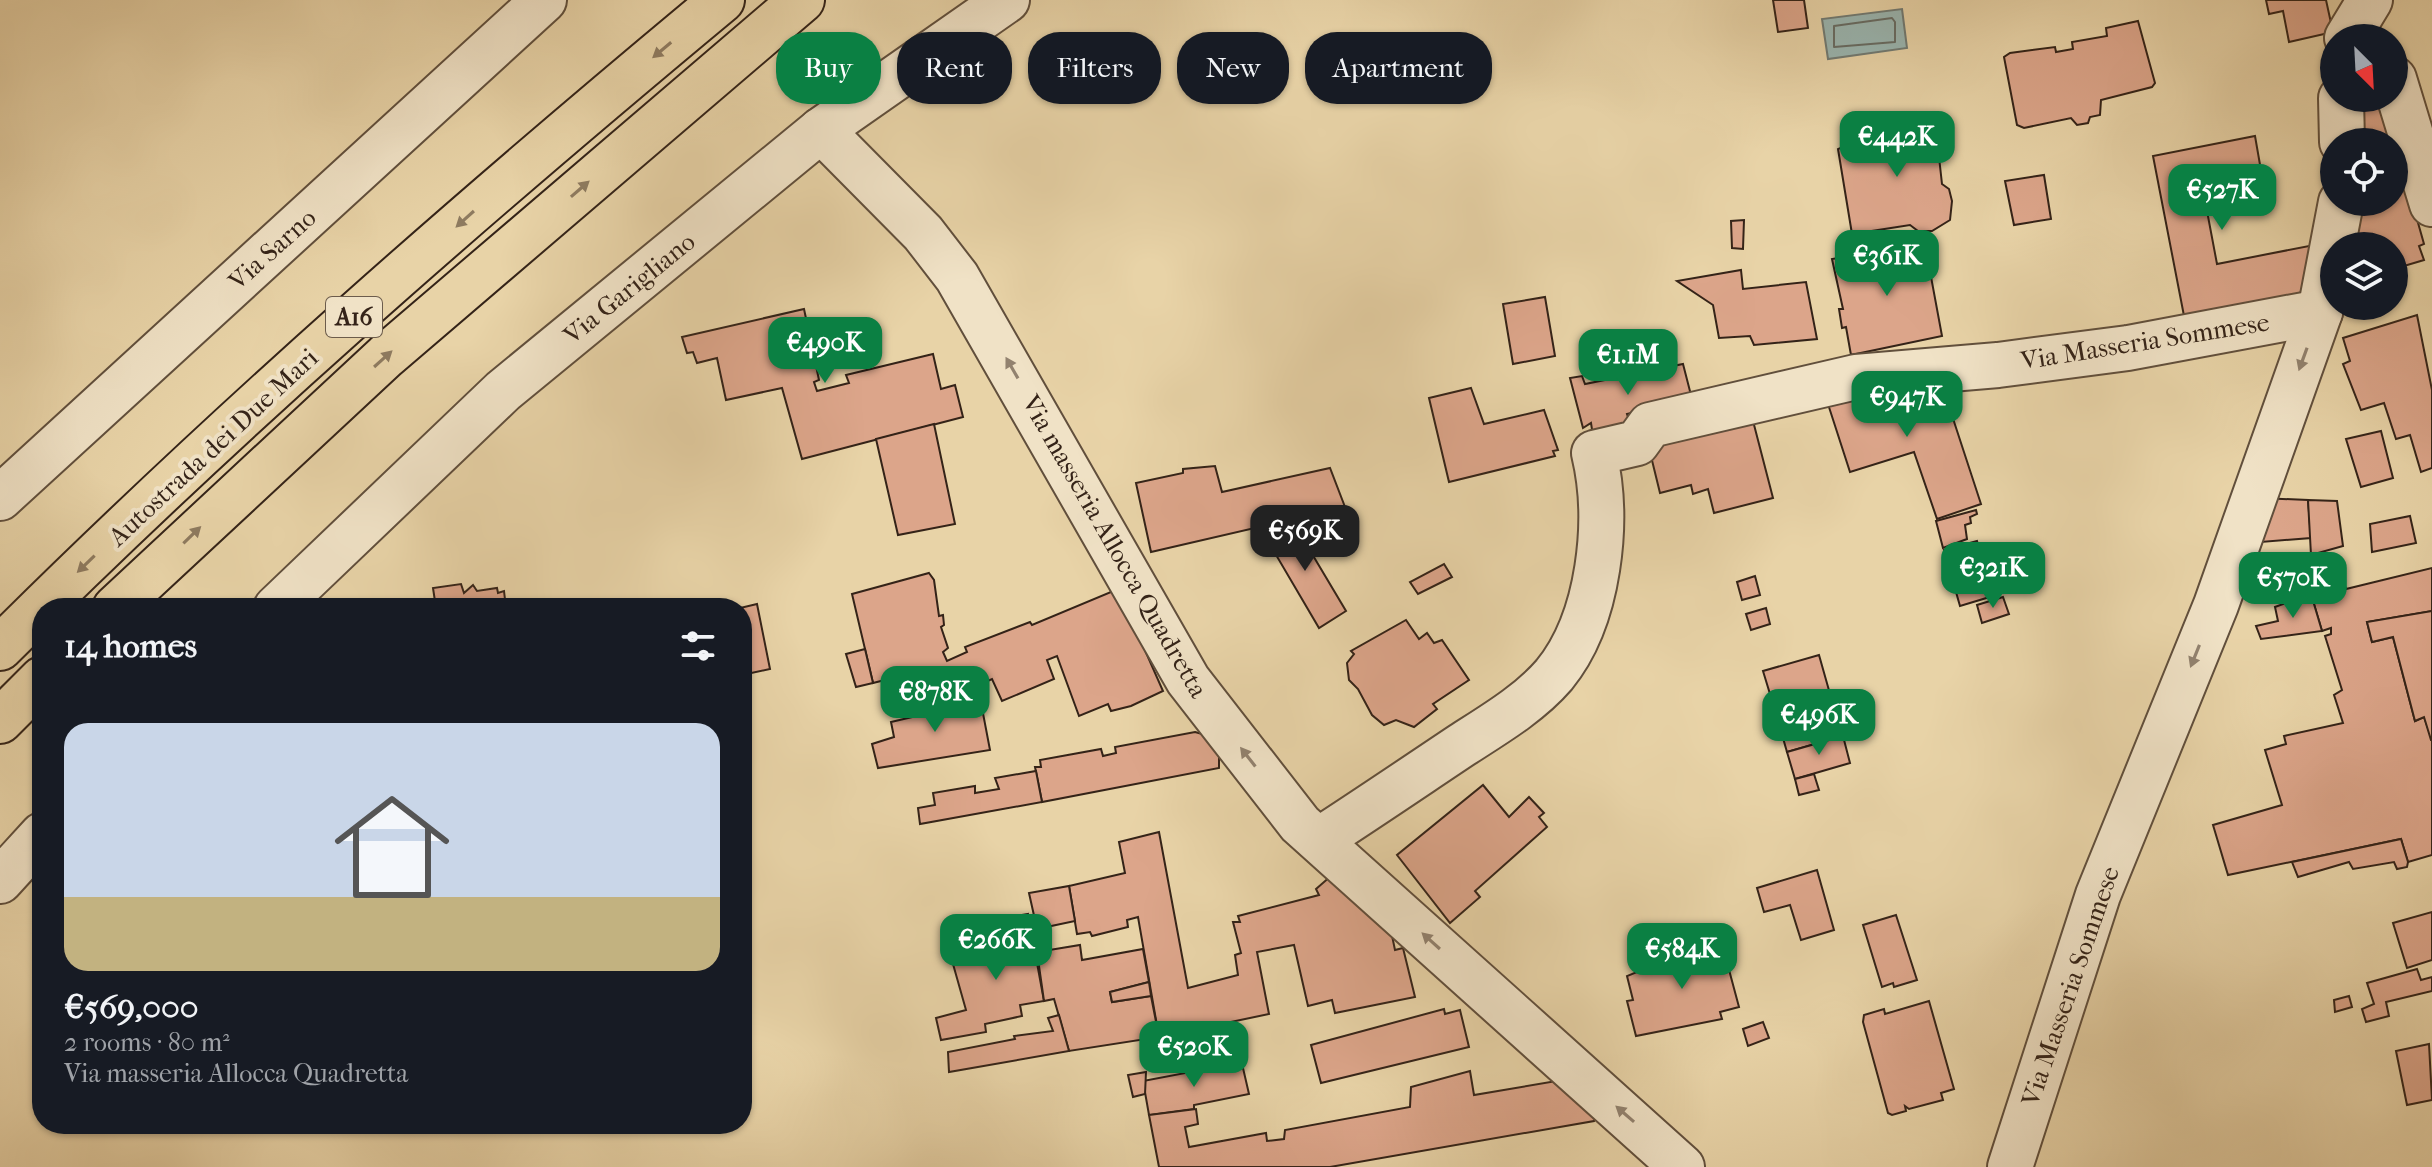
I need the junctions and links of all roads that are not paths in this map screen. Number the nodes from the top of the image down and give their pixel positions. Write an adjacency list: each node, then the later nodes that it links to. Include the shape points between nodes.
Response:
1 (544, 0): 12 (street, Via Sarno)
2 (722, 0): 13 (highway, Autostrada dei Due Mari / A16, one-way to 13, via 318,350)
3 (802, 0): 14 (highway, Autostrada dei Due Mari / A16, one-way to 3, via 386,356)
4 (1007, 0): 9 (street, Via Garigliano)
5 (2370, 0): 6 (street); 7 (street)
6 (2355, 24)
7 (2378, 24)
8 (2404, 112): 10 (street)
9 (821, 130): 15 (street, Via Garigliano, via 503,391); 20 (street, Via masseria Allocca Quadretta, one-way to 9, via 1300,824 1188,680 957,277 923,233)
10 (2432, 204)
11 (2320, 312): 20 (street, Via Masseria Sommese, via 2128,348 1856,377 1650,425 1637,443 1594,453 1603,530 1596,570 1581,623 1554,674 1504,718); 24 (street, Via Masseria Sommese, one-way to 24, via 2216,605 2098,895)
12 (0, 498)
13 (52, 598)
14 (126, 598)
15 (286, 598)
16 (32, 617): 17 (highway, Autostrada dei Due Mari / A16, one-way to 17)
17 (0, 648)
18 (32, 689): 19 (highway)
19 (0, 721)
20 (1319, 840): 23 (street, Via masseria Allocca Quadretta, one-way to 20)
21 (32, 846): 22 (street)
22 (0, 881)
23 (1682, 1167)
24 (2010, 1167)

